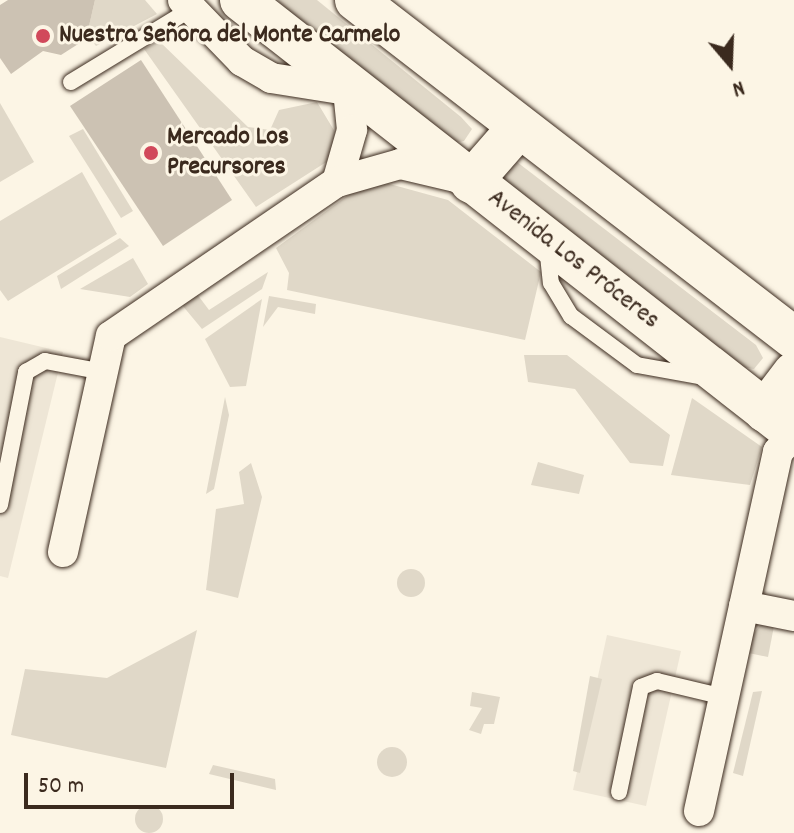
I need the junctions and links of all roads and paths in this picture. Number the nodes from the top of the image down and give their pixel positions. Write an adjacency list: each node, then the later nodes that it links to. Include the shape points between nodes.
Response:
1 (241, 0): 5 (main road, Avenida Los Próceres)
2 (356, 0): 6 (main road)
3 (187, 5): 4 (lane); 5 (street, Avenida Los Próceres, via 242,61 271,78)
4 (71, 82)
5 (348, 90): 7 (street, via 350,143); 8 (main road, Avenida Los Próceres)
6 (519, 127): 8 (main road); 9 (main road)
7 (337, 182): 8 (street, via 400,164); 10 (street, via 111,336)
8 (471, 182): 12 (main road, Avenida Los Próceres, via 724,378)
9 (794, 338)
10 (103, 372): 13 (lane, via 45,361 26,372); 14 (street)
11 (794, 373): 12 (main road)
12 (783, 432): 15 (street)
13 (0, 505)
14 (63, 552)
15 (744, 606): 16 (street); 17 (street)
16 (794, 616)
17 (724, 697): 18 (lane, via 657,681 641,687); 19 (street)
18 (619, 792)
19 (699, 811)

